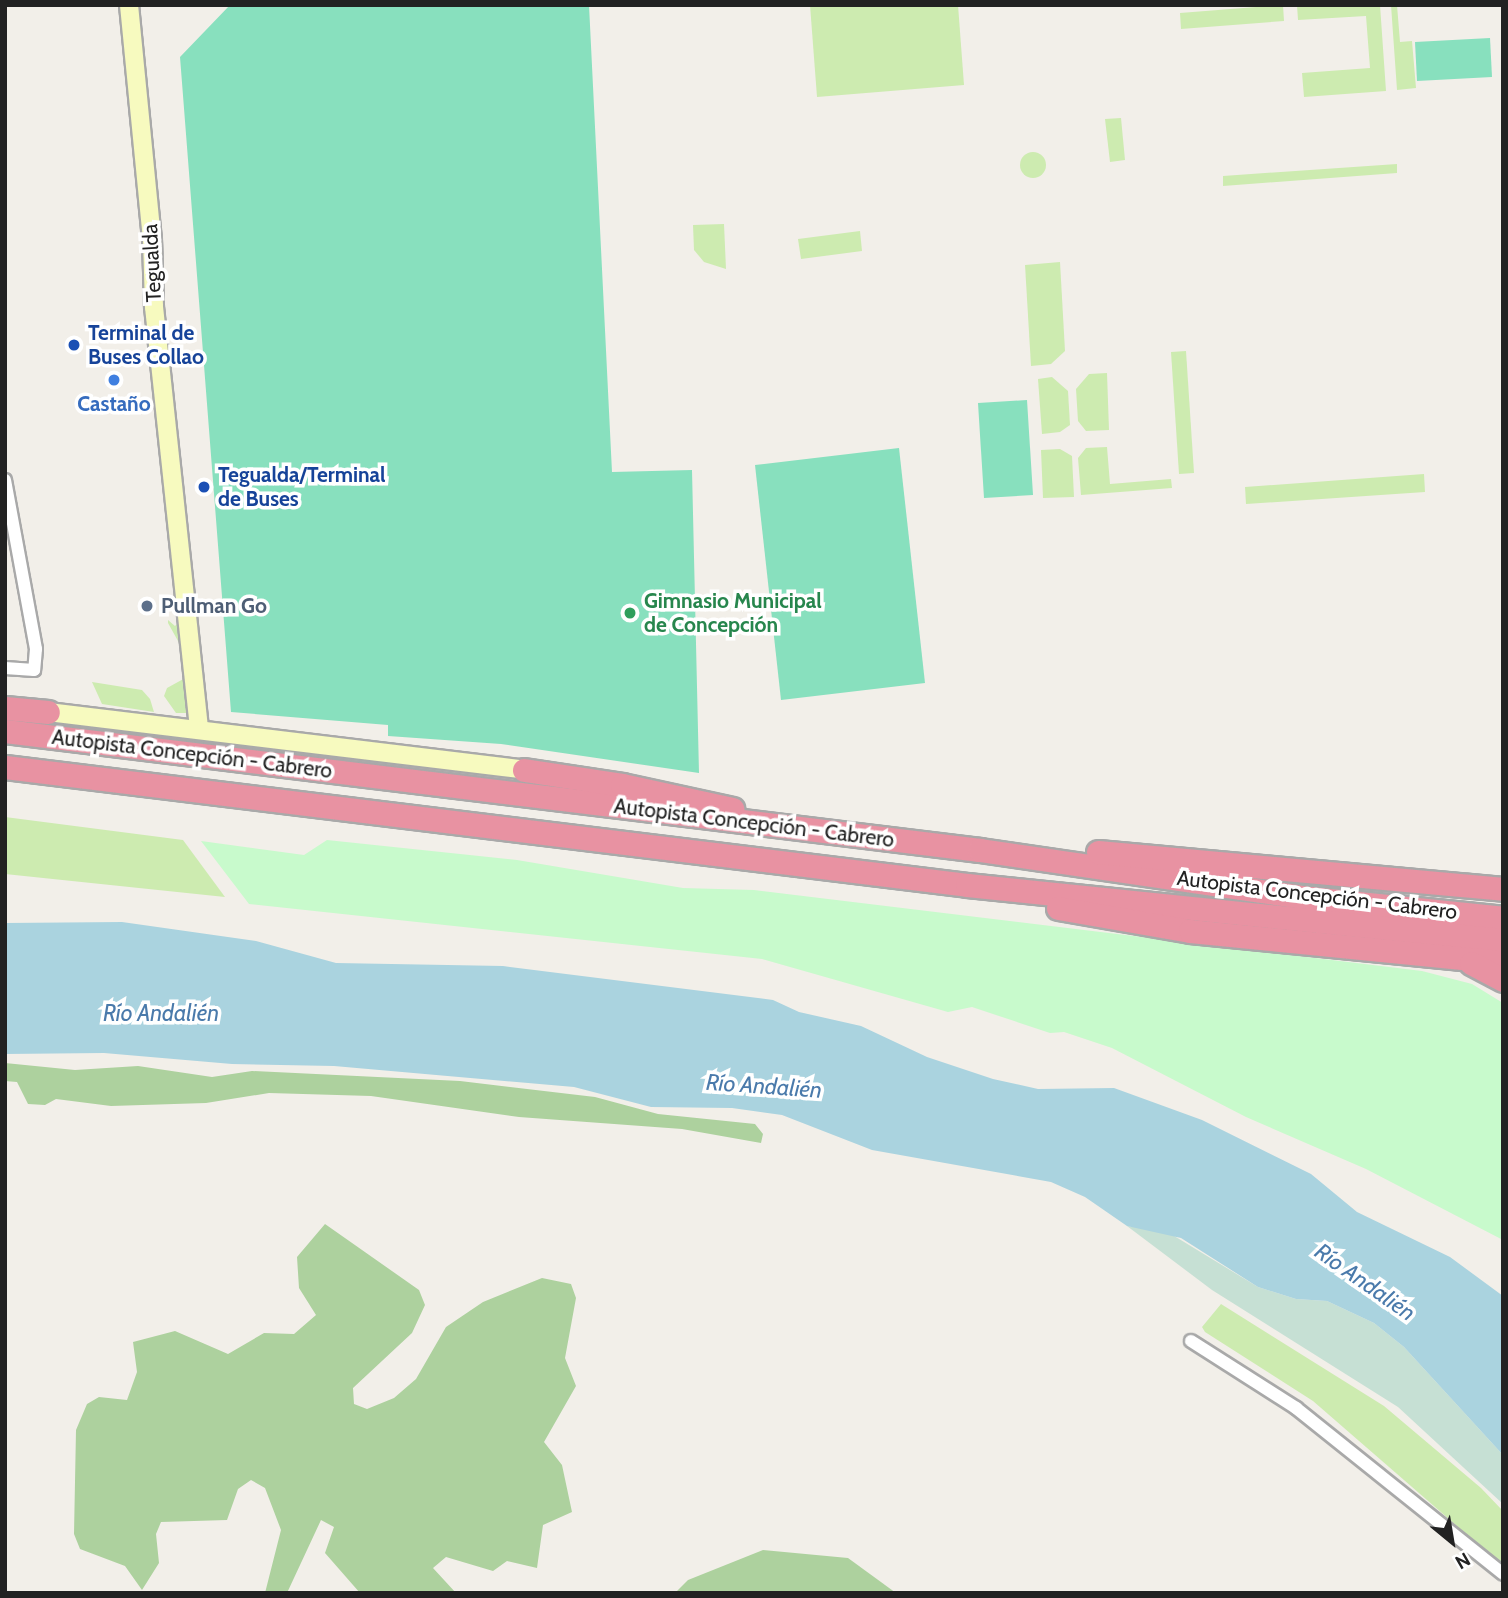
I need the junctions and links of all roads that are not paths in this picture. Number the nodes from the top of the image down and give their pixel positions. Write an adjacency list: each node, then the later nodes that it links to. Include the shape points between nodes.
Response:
1 (129, 5): 7 (street, Tegualda, via 152,239 154,307)
2 (5, 480): 3 (street)
3 (11, 546): 4 (street, via 36,649 34,670)
4 (5, 668)
5 (5, 708): 6 (highway)
6 (48, 712): 7 (street)
7 (199, 730): 10 (street)
8 (5, 731): 11 (highway, Autopista Concepción - Cabrero)
9 (5, 767): 15 (highway, Autopista Concepción - Cabrero)
10 (524, 770): 11 (highway, via 703,801)
11 (774, 826): 12 (highway, Autopista Concepción - Cabrero)
12 (981, 849): 14 (highway, via 1160,855); 17 (highway, Autopista Concepción - Cabrero, via 1298,897)
13 (1503, 876): 14 (highway)
14 (1439, 883): 16 (highway)
15 (967, 885): 18 (highway, Autopista Concepción - Cabrero); 19 (highway, via 1037,904 1161,927)
16 (1503, 889)
17 (1503, 918)
18 (1503, 940)
19 (1462, 959): 20 (highway); 21 (highway)
20 (1503, 962)
21 (1503, 980)
22 (1191, 1341): 23 (street, via 1296,1408)
23 (1503, 1574)

